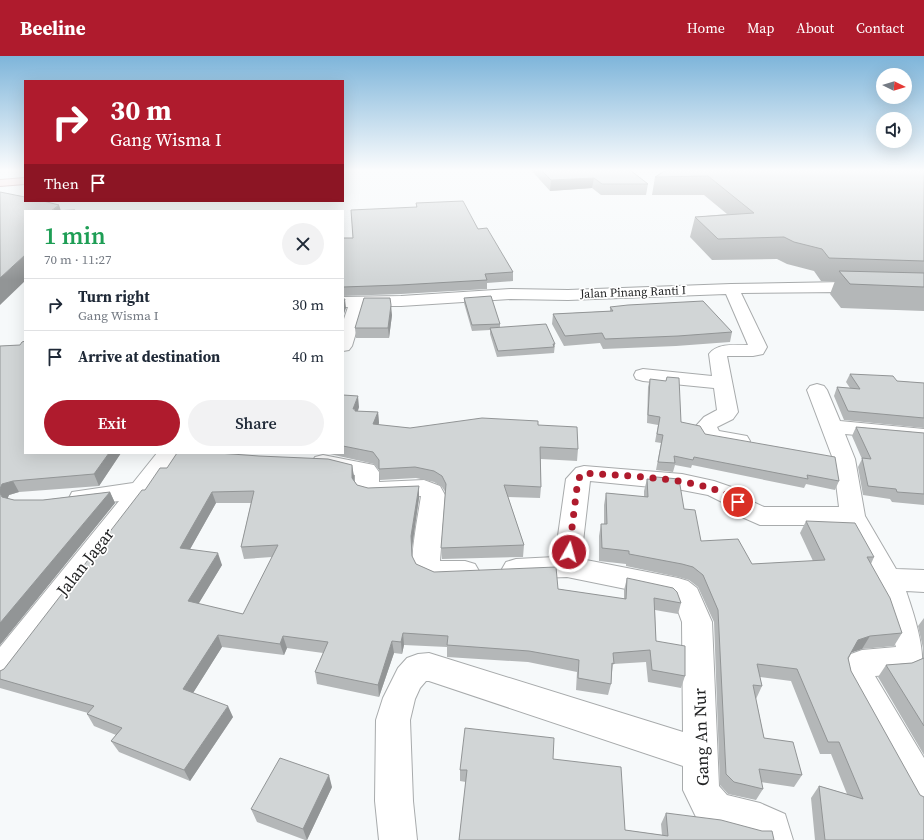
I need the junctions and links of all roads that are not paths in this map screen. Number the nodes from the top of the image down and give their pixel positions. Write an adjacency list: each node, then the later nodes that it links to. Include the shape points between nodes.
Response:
1 (731, 288): 2 (street, Jalan Pinang Ranti I, via 844,287); 3 (street, Jalan Pinang Ranti I, via 568,295 504,294); 6 (street, via 758,348 718,354)
2 (924, 290)
3 (351, 302): 4 (street)
4 (344, 340)
5 (643, 375): 6 (street)
6 (724, 383): 10 (street, via 728,412 710,421 706,427 707,432 711,436)
7 (817, 390): 8 (street)
8 (832, 427): 9 (street); 13 (street)
9 (924, 435)
10 (756, 444)
11 (167, 454): 15 (street, Jalan Jagar)
12 (822, 456): 13 (street)
13 (844, 459): 17 (street)
14 (305, 460): 18 (street, via 363,469 367,472 366,489 369,490 429,490 433,495 426,566 435,572)
15 (141, 490): 16 (street); 21 (street, Jalan Jagar)
16 (58, 500)
17 (853, 516): 18 (street, via 760,516 744,508 731,496 714,488 682,482 584,473 578,479); 19 (street)
18 (568, 567): 22 (street, Gang An Nur, via 678,589 686,596 697,622)
19 (888, 579): 20 (street); 23 (street, via 912,648 911,656 903,660 862,664 858,671 861,683)
20 (924, 581)
21 (0, 670)
22 (700, 755): 24 (street, via 429,667 418,668 409,678 399,698 393,720 394,801); 25 (street, Gang An Nur, via 701,790 709,804 718,812 760,822 771,828)
23 (924, 792)
24 (398, 840)
25 (774, 840)

